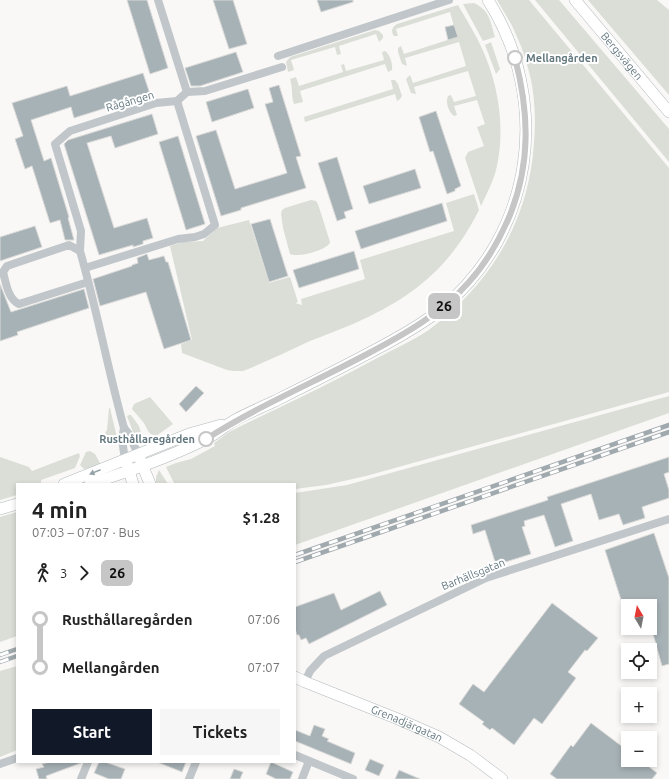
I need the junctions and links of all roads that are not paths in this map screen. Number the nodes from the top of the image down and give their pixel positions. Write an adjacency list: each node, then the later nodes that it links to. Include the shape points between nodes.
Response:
1 (158, 0): 7 (street)
2 (449, 0): 5 (street)
3 (488, 0): 13 (street, via 515,58 525,102 526,128 522,179 513,208 486,259 470,282 422,322 397,338)
4 (575, 0): 9 (street, Bergsvägen)
5 (278, 56)
6 (282, 67): 7 (street, via 205,91)
7 (187, 92): 8 (street)
8 (177, 101): 10 (street, Rågången, via 156,104 70,131 55,144 81,231); 11 (street, via 215,225 204,234 195,237 178,239)
9 (669, 112)
10 (80, 251): 11 (street); 12 (street, via 69,245 7,266 3,272 10,294 14,302 19,304)
11 (85, 268): 12 (street)
12 (88, 282): 14 (street)
13 (235, 421): 15 (street, via 189,434); 17 (street, via 206,439)
14 (124, 428): 15 (street); 16 (street, via 122,439)
15 (138, 454): 16 (street); 17 (street)
16 (125, 460): 18 (street); 19 (street, one-way to 19)
17 (142, 466): 18 (street); 22 (street)
18 (129, 471): 20 (street); 21 (street)
19 (67, 483)
20 (93, 483)
21 (133, 483)
22 (150, 483)
23 (16, 504): 24 (street)
24 (0, 509)
25 (669, 519): 26 (street, Barhällsgatan, via 486,578 324,656)
26 (298, 680): 37 (street, Grenadjärgatan, via 440,737)
27 (296, 755): 29 (street)
28 (16, 758): 32 (street)
29 (309, 761): 35 (street); 36 (street)
30 (88, 763): 33 (street)
31 (196, 763): 34 (street)
32 (0, 764)
33 (81, 779)
34 (189, 779)
35 (302, 779)
36 (353, 779)
37 (502, 779)

